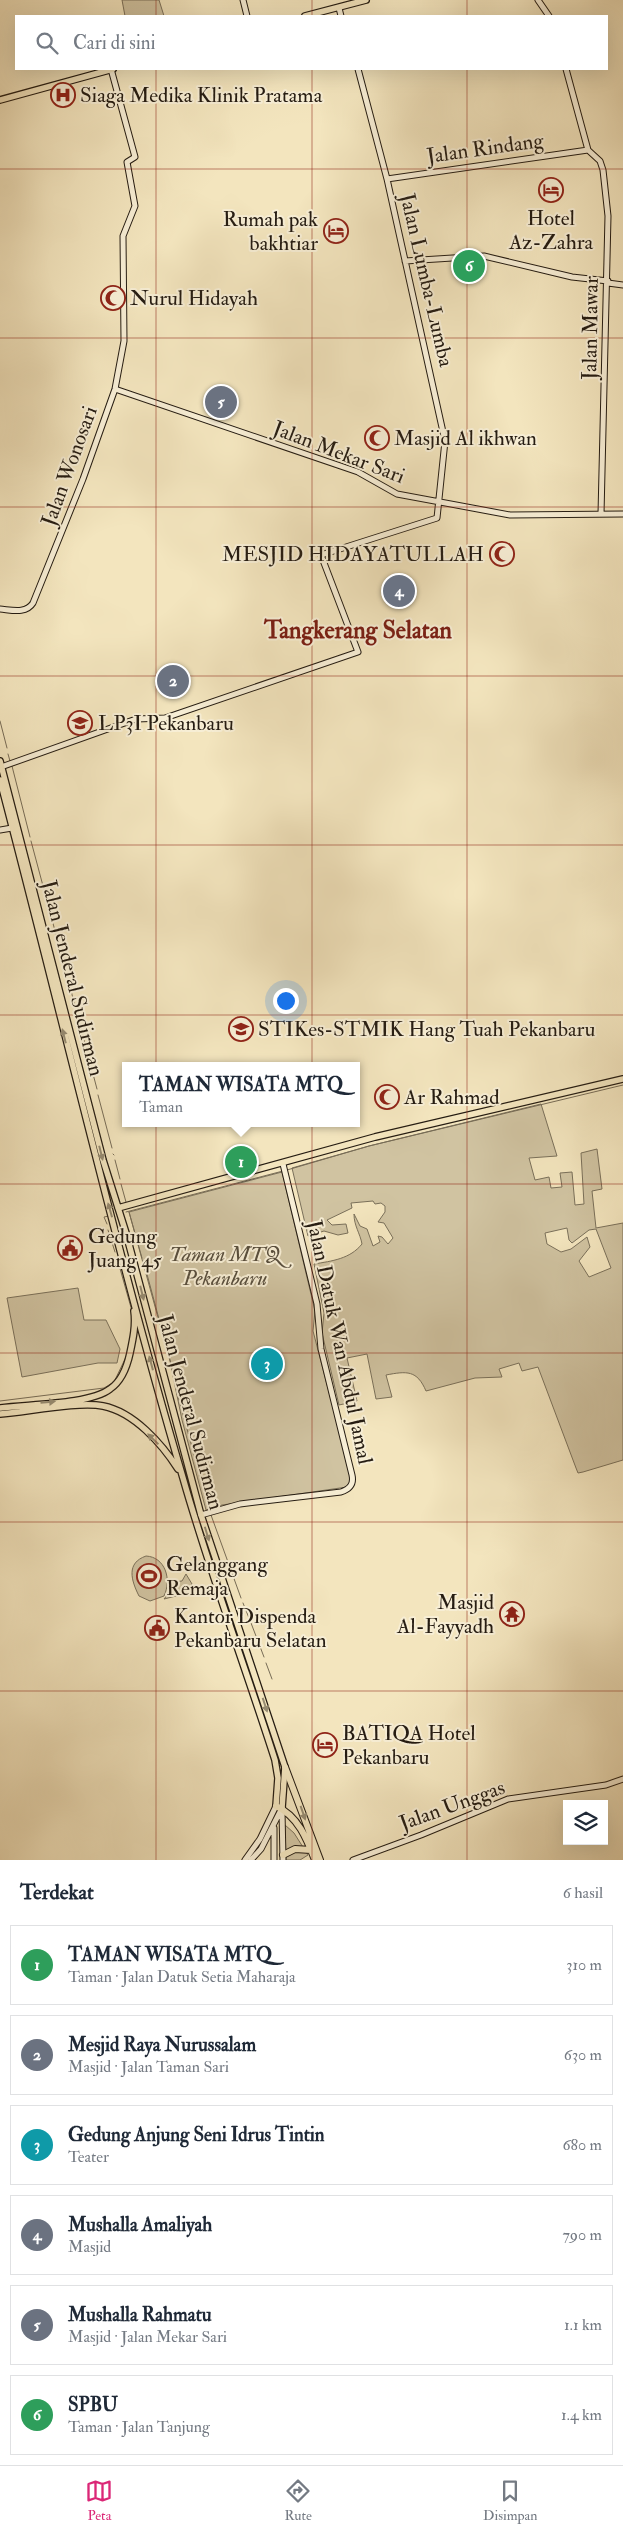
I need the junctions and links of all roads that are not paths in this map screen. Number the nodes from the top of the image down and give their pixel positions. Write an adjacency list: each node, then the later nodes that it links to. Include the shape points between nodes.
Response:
1 (243, 0): 5 (street)
2 (366, 0): 4 (main road)
3 (538, 0): 8 (street)
4 (339, 8): 6 (main road); 7 (street)
5 (247, 15)
6 (309, 15)
7 (341, 15)
8 (548, 15)
9 (108, 70): 13 (main road)
10 (112, 70): 19 (street, Jalan Wonosari, via 135,157 127,162 135,206 123,236 124,341)
11 (358, 70): 15 (street, Jalan Lumba-Lumba)
12 (566, 70): 14 (street)
13 (0, 100)
14 (588, 150): 15 (street, Jalan Rindang); 17 (street, Jalan Mawar, via 600,160 603,170 608,209)
15 (387, 179): 16 (street, Jalan Lumba-Lumba)
16 (405, 261): 17 (street, via 484,256); 20 (street, Jalan Lumba-Lumba, via 445,441)
17 (608, 282): 18 (street); 21 (street, Jalan Mawar, via 604,322 606,374)
18 (623, 285)
19 (115, 389): 20 (street, Jalan Mekar Sari, via 363,474 397,494); 23 (street, Jalan Wonosari, via 33,603 22,610)
20 (440, 502): 21 (street, Jalan Mekar Sari, via 510,514); 24 (street, via 438,518 432,522 321,555 358,652 165,718 136,719)
21 (602, 514): 22 (street, Jalan Mekar Sari)
22 (623, 514)
23 (0, 609)
24 (1, 764): 28 (main road, Jalan Jenderal Sudirman)
25 (0, 780): 26 (main road, Jalan Jenderal Sudirman)
26 (12, 828): 27 (street); 29 (main road, Jalan Jenderal Sudirman)
27 (0, 830)
28 (63, 1004): 29 (main road); 32 (main road, Jalan Jenderal Sudirman, one-way to 32)
29 (56, 1005): 33 (main road, Jalan Jenderal Sudirman, one-way to 29)
30 (623, 1079): 31 (main road, via 376,1137)
31 (284, 1168): 32 (main road); 41 (street, Jalan Datuk Wan Abdul Jamal, via 314,1288 319,1342 352,1484 341,1492 240,1504)
32 (118, 1208): 34 (main road, Jalan Jenderal Sudirman, one-way to 34)
33 (132, 1290): 35 (main road, Jalan Jenderal Sudirman, one-way to 33); 38 (main road, one-way to 33, via 88,1399 112,1388 125,1369 131,1348 135,1324)
34 (166, 1383): 35 (main road); 36 (main road, Jalan Jenderal Sudirman)
35 (157, 1385): 37 (main road, Jalan Jenderal Sudirman)
36 (169, 1395): 37 (main road); 41 (main road, Jalan Jenderal Sudirman)
37 (161, 1397): 40 (main road, Jalan Jenderal Sudirman)
38 (0, 1408)
39 (0, 1414): 40 (main road, one-way to 39, via 140,1426 108,1407 88,1405)
40 (183, 1478): 43 (main road, Jalan Jenderal Sudirman)
41 (201, 1515): 42 (main road, Jalan Jenderal Sudirman, one-way to 42)
42 (250, 1659): 43 (main road); 44 (main road, Jalan Jenderal Sudirman, one-way to 44)
43 (241, 1661): 46 (main road, Jalan Jenderal Sudirman, via 277,1766)
44 (285, 1767): 46 (main road, Jalan Jenderal Sudirman); 55 (highway, one-way to 55)
45 (623, 1779): 56 (street, Jalan Unggas, via 606,1785 508,1799)
46 (279, 1807): 47 (street); 49 (highway, via 300,1826); 51 (street); 52 (street)
47 (274, 1826): 48 (street); 50 (street)
48 (261, 1849): 50 (street, via 269,1849); 53 (street)
49 (311, 1850): 51 (highway, via 295,1849); 54 (highway)
50 (274, 1857)
51 (283, 1857)
52 (245, 1860)
53 (251, 1860)
54 (315, 1860)
55 (320, 1860)
56 (353, 1860)

